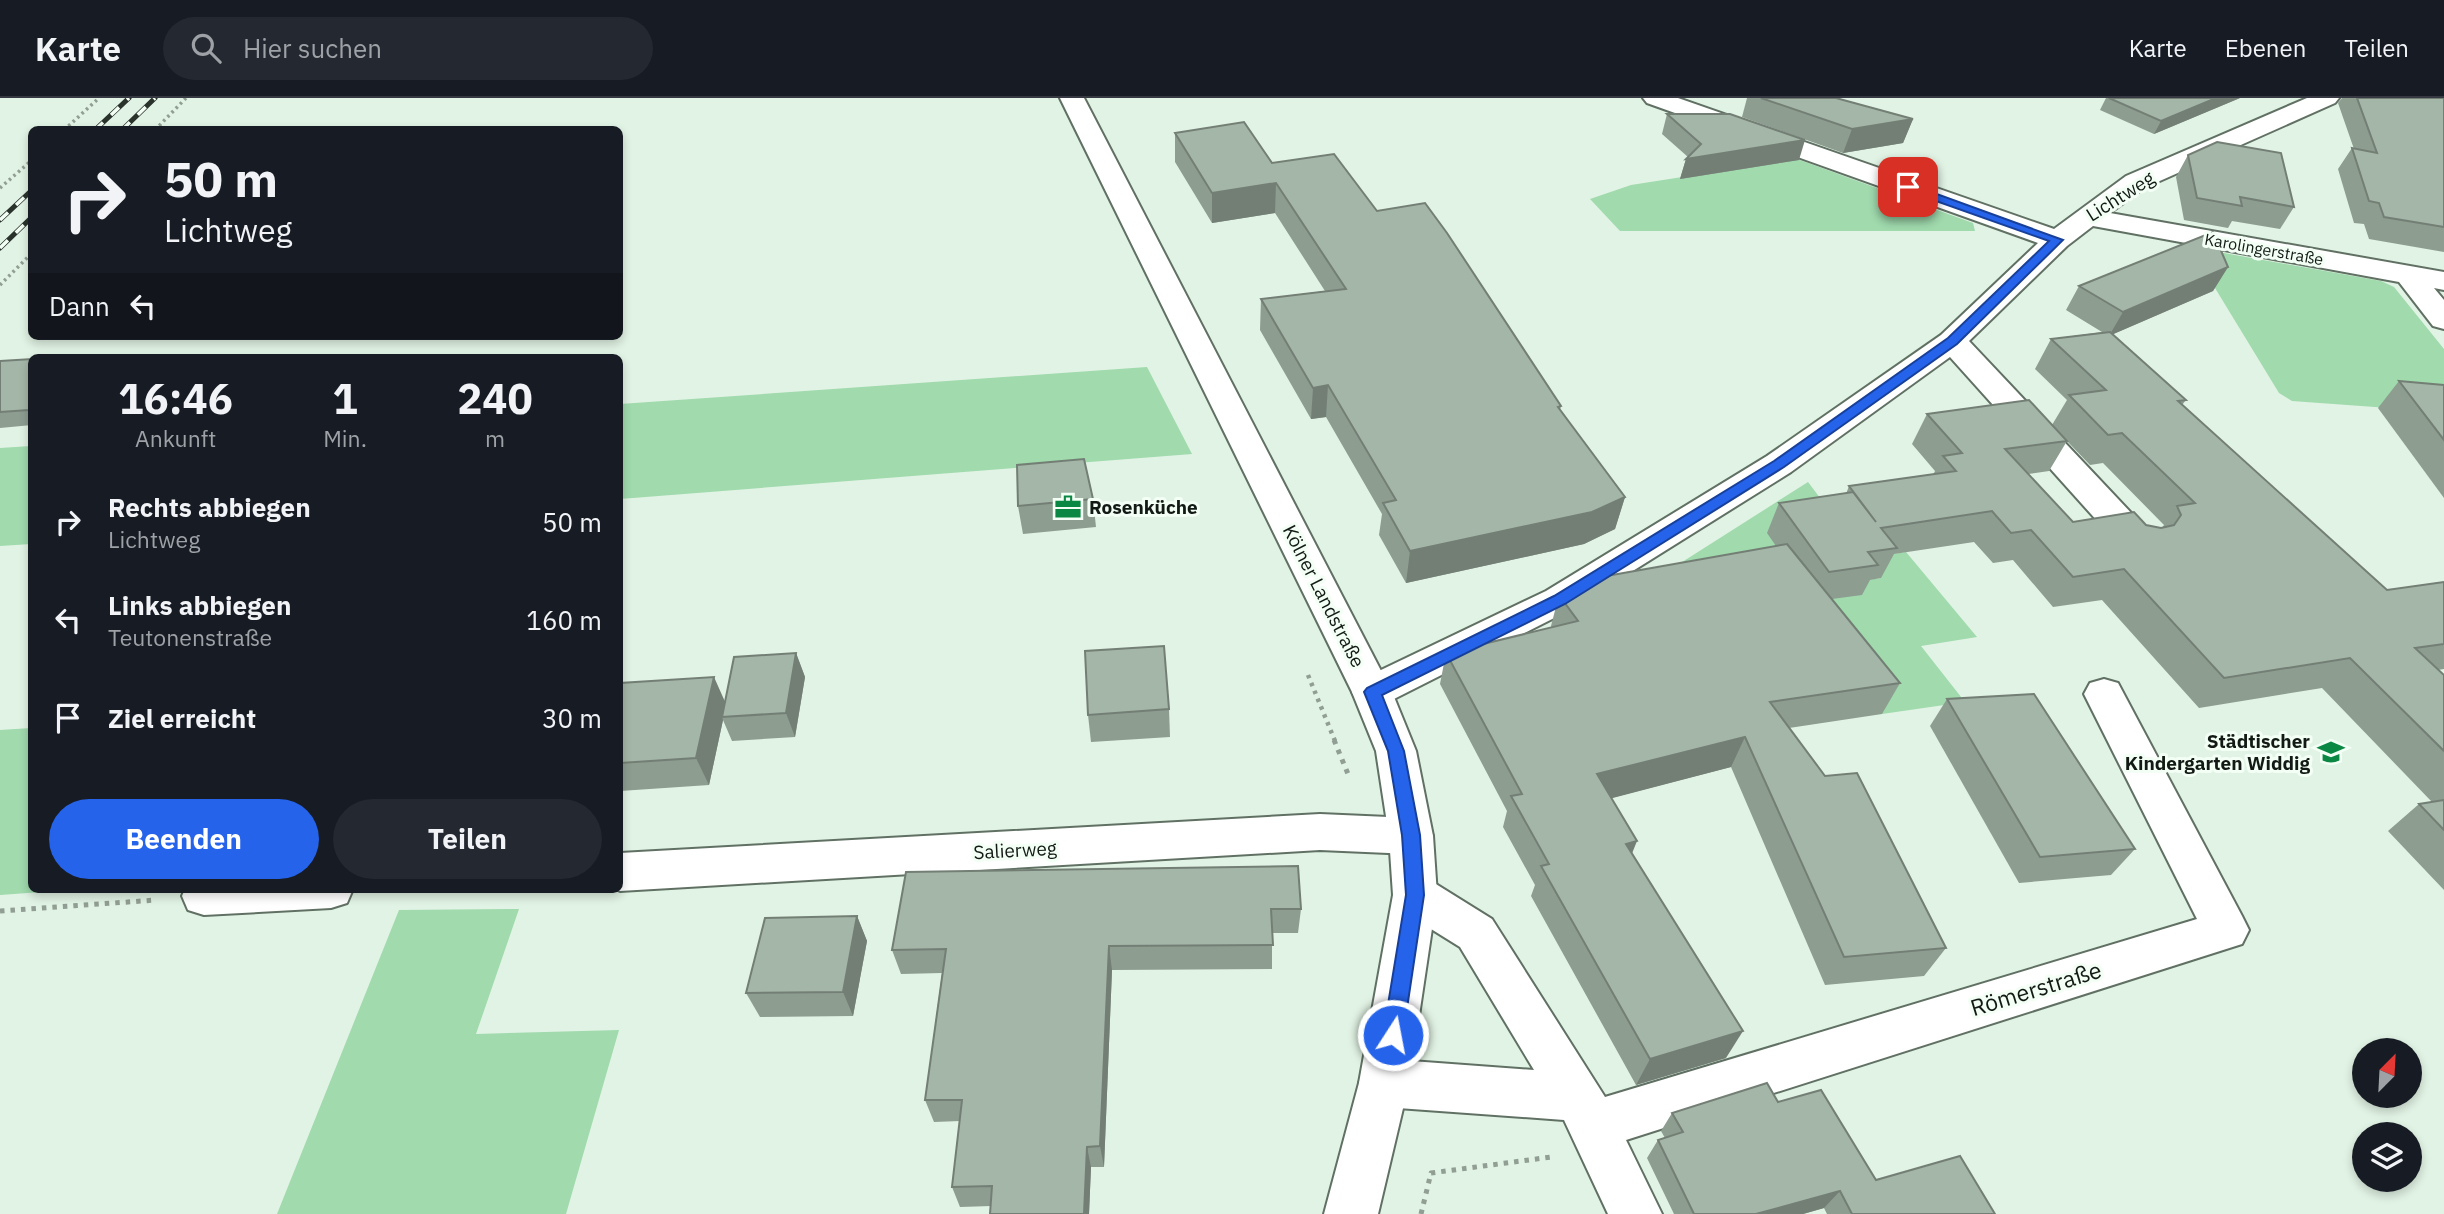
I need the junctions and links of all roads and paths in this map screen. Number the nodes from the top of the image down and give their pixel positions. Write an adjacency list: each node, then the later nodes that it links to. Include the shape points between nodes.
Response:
1 (99, 98): 6 (path)
2 (187, 98): 7 (path)
3 (1072, 98): 19 (street, Kölner Landstraße)
4 (1655, 98): 11 (street)
5 (2328, 98): 10 (street, Lichtweg, via 2135,182)
6 (68, 126)
7 (159, 126)
8 (28, 164): 9 (path)
9 (0, 188)
10 (2085, 217): 11 (street, Lichtweg); 13 (street, Karolingerstraße)
11 (2057, 240): 17 (street, Lichtweg)
12 (28, 257): 15 (path)
13 (2408, 274): 14 (street, Karolingerstraße); 16 (street)
14 (2444, 281)
15 (0, 285)
16 (2444, 320)
17 (1952, 341): 18 (street); 19 (street, Lichtweg, via 1779,464 1559,600)
18 (2139, 544)
19 (1372, 692): 21 (street, Kölner Landstraße, via 1396,751)
20 (2104, 694): 28 (street, Römerstraße, via 2226,930)
21 (1411, 835): 22 (street, Salierweg, via 1320,832); 24 (street, Kölner Landstraße)
22 (623, 872)
23 (258, 893): 25 (street)
24 (1415, 895): 27 (street, Kölner Landstraße); 28 (street, via 1476,933)
25 (204, 896): 26 (path)
26 (0, 911)
27 (1384, 1083): 28 (street, Römerstraße); 29 (street, Kölner Landstraße)
28 (1592, 1124): 30 (path, via 1431,1173); 31 (street)
29 (1350, 1214)
30 (1421, 1214)
31 (1635, 1214)

